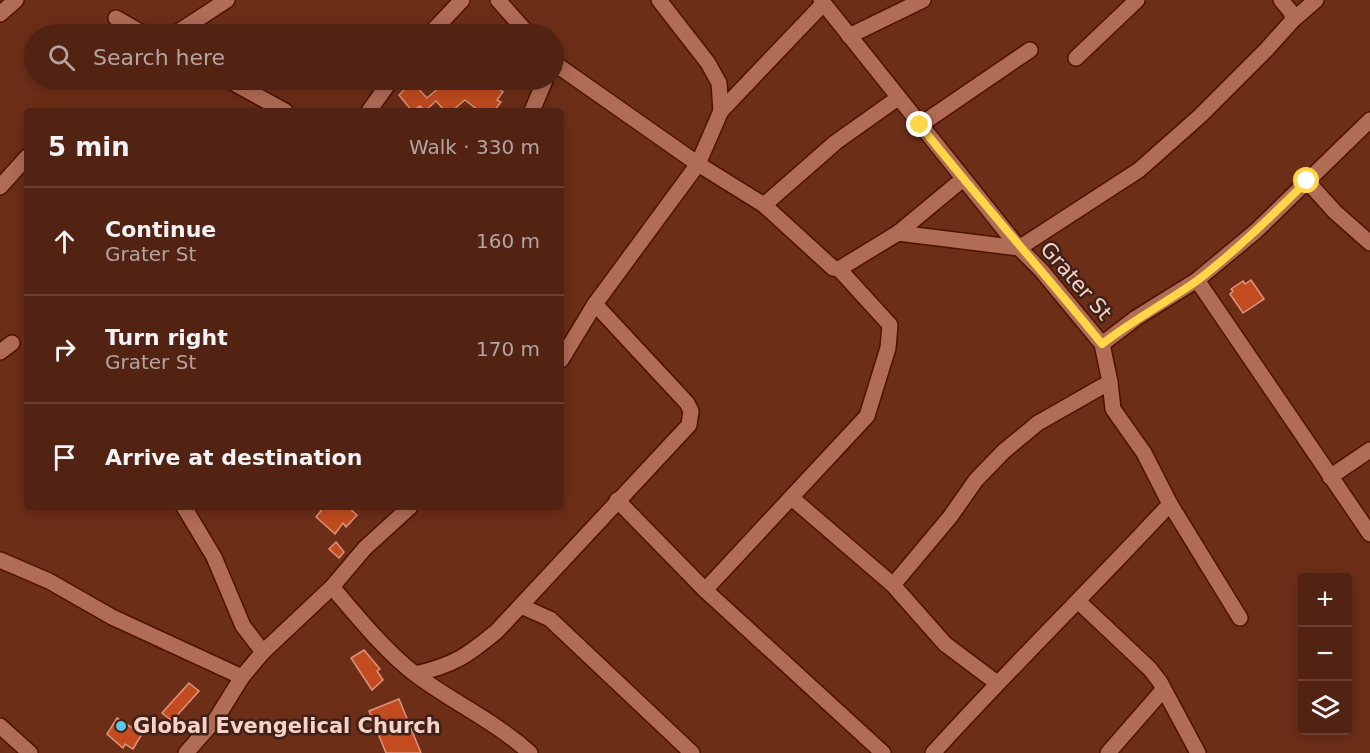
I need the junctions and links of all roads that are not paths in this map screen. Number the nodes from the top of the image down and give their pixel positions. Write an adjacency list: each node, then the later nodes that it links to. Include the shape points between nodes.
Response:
1 (16, 0): 11 (street)
2 (227, 0): 15 (street)
3 (462, 0): 16 (street)
4 (498, 0): 17 (street)
5 (659, 0): 29 (street, via 708,63 719,83)
6 (923, 0): 18 (street)
7 (1137, 0): 20 (street)
8 (1281, 0): 13 (street, via 1292,12)
9 (1316, 0): 13 (street)
10 (822, 2): 18 (street, Grater St); 29 (street)
11 (0, 14)
12 (116, 18): 14 (street)
13 (1293, 20): 40 (street, via 1208,108 1140,170)
14 (126, 24)
15 (190, 24)
16 (439, 24)
17 (519, 24)
18 (849, 36): 25 (street, Grater St)
19 (1030, 50): 31 (street)
20 (1076, 58)
21 (564, 70): 33 (street)
22 (246, 90): 26 (street)
23 (384, 90): 27 (street)
24 (541, 90): 28 (street)
25 (898, 98): 31 (street, Grater St); 37 (street, via 836,142)
26 (279, 108)
27 (371, 108)
28 (533, 108)
29 (721, 111): 33 (street)
30 (1370, 120): 35 (street, Grater St)
31 (920, 125): 34 (street, Grater St)
32 (24, 160): 36 (street)
33 (698, 164): 37 (street); 43 (street)
34 (963, 178): 38 (street); 40 (street, Grater St)
35 (1307, 181): 39 (street); 42 (street, Grater St, via 1256,231)
36 (0, 188)
37 (764, 205): 41 (street, via 833,268)
38 (897, 233): 40 (street); 41 (street)
39 (1370, 243)
40 (1019, 248): 44 (street, Grater St)
41 (839, 269): 49 (street, via 890,325 888,348 867,416)
42 (1197, 280): 44 (street, Grater St); 48 (street)
43 (595, 304): 45 (street); 50 (street, via 691,411 689,425)
44 (1102, 344): 46 (street)
45 (564, 355)
46 (1110, 382): 51 (street, via 1113,409 1144,453); 56 (street, via 1038,423 1004,451 976,480)
47 (1370, 450): 48 (street)
48 (1330, 477): 54 (street)
49 (793, 499): 56 (street); 58 (street)
50 (617, 500): 58 (street); 60 (street)
51 (1170, 504): 59 (street); 61 (street)
52 (186, 510): 62 (street, via 214,557 243,626)
53 (407, 510): 57 (street, via 365,548)
54 (1370, 534)
55 (0, 560): 64 (street)
56 (893, 585): 65 (street, via 945,644)
57 (332, 587): 62 (street); 63 (street)
58 (705, 590): 72 (street)
59 (1079, 602): 65 (street); 66 (street, via 1150,669)
60 (521, 606): 63 (street, via 470,653 446,667); 71 (street, via 550,619)
61 (1240, 618)
62 (263, 652): 64 (street)
63 (415, 674): 70 (street)
64 (242, 677): 69 (street, via 216,719)
65 (997, 683): 73 (street)
66 (1163, 690): 74 (street); 75 (street)
67 (0, 726): 68 (street)
68 (30, 753)
69 (186, 753)
70 (530, 753)
71 (692, 753)
72 (883, 753)
73 (933, 753)
74 (1108, 753)
75 (1198, 753)

